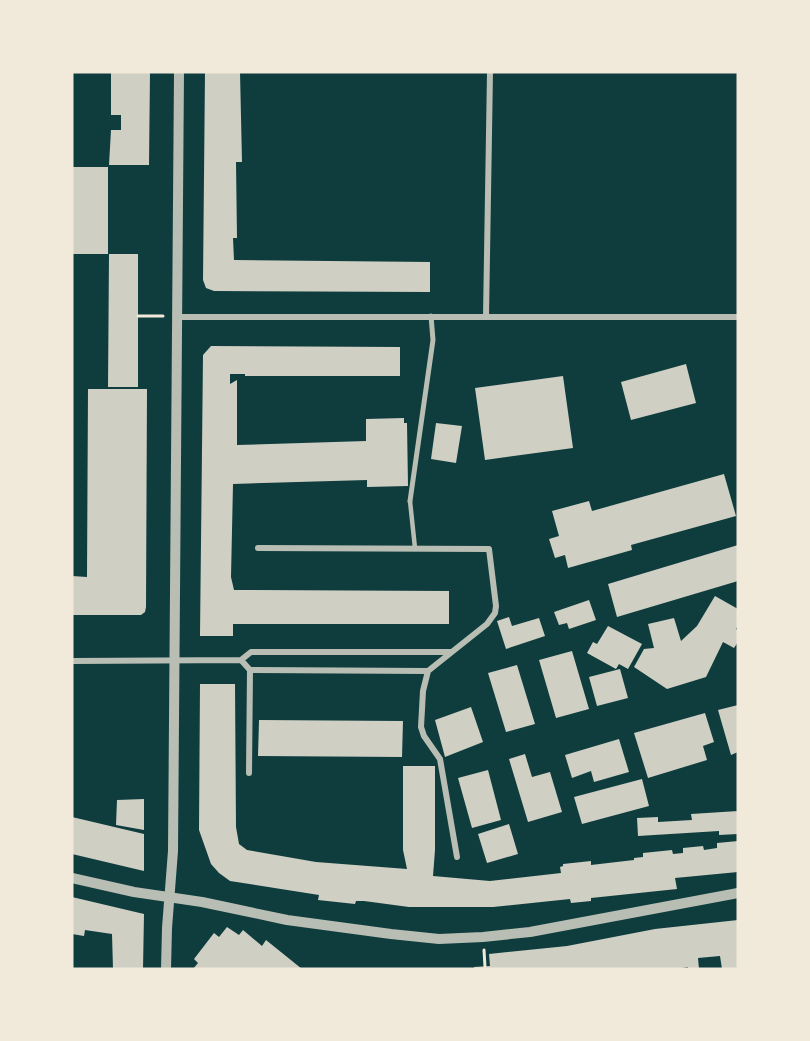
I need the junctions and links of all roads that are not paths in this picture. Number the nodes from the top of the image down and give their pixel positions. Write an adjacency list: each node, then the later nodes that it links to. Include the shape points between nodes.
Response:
1 (179, 72): 4 (street)
2 (490, 72): 5 (street)
3 (431, 316): 4 (street); 5 (street); 7 (street, via 434,340)
4 (177, 317): 11 (street)
5 (486, 317): 6 (street)
6 (738, 317)
7 (410, 501): 9 (lane)
8 (258, 548): 9 (street)
9 (415, 548): 10 (street, via 489,549 495,613)
10 (451, 652): 12 (street, via 251,652); 15 (street)
11 (174, 660): 12 (street); 13 (street); 20 (street, via 173,851)
12 (241, 660): 14 (street)
13 (72, 661)
14 (250, 670): 15 (street); 16 (street)
15 (428, 671): 17 (street, via 421,727 440,759)
16 (249, 773)
17 (457, 857)
18 (72, 878): 20 (street)
19 (738, 893): 20 (street, via 530,932 439,939 287,920)
20 (169, 897): 21 (street)
21 (166, 969)

